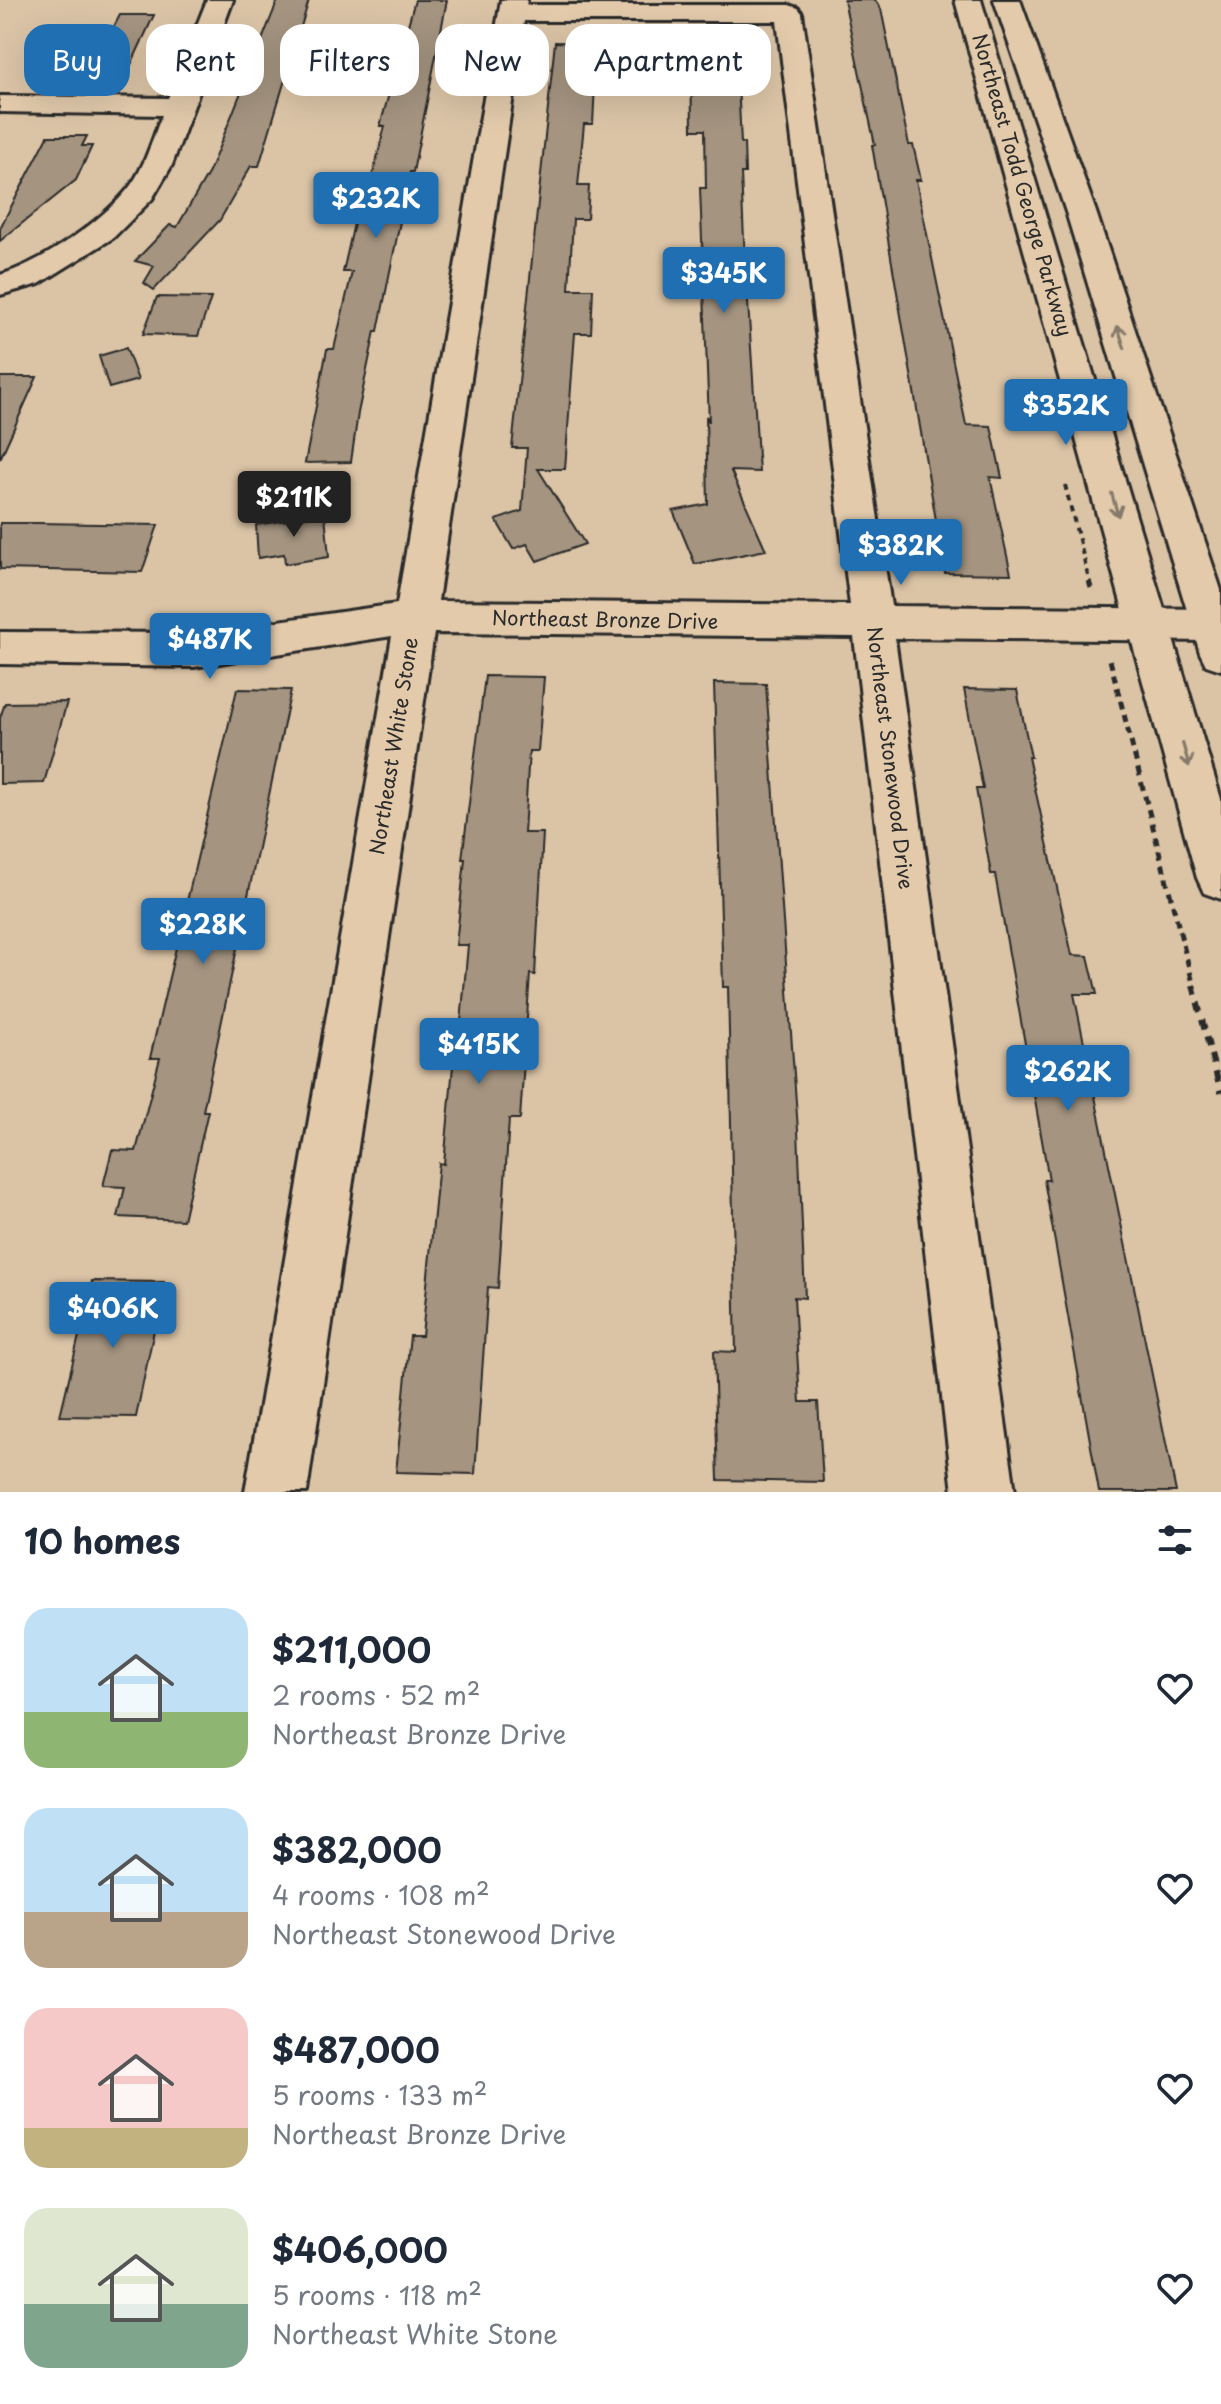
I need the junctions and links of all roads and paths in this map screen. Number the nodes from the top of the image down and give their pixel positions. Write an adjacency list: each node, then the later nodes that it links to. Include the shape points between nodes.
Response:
1 (220, 0): 6 (street)
2 (968, 0): 12 (street, Northeast Todd George Parkway, one-way to 12)
3 (1007, 0): 13 (street, Northeast Todd George Parkway, one-way to 3, via 1081,212)
4 (513, 7): 9 (street, Northeast White Stone); 10 (street, Northeast Stonewood Drive, via 789,13)
5 (0, 104): 6 (street)
6 (177, 107): 7 (street, via 141,193 102,231 28,277)
7 (0, 285)
8 (1062, 473): 11 (path)
9 (414, 617): 10 (street, Northeast Bronze Drive); 14 (street, Northeast Bronze Drive, via 194,650); 17 (street, Northeast White Stone)
10 (872, 623): 11 (street, Northeast Bronze Drive); 18 (street, Northeast Stonewood Drive)
11 (1101, 625): 12 (street, Northeast Bronze Drive); 16 (path)
12 (1149, 625): 13 (street, Northeast Bronze Drive); 15 (street, Northeast Todd George Parkway, one-way to 15)
13 (1216, 639)
14 (0, 648)
15 (1221, 878)
16 (1221, 1093)
17 (276, 1492)
18 (984, 1492)

